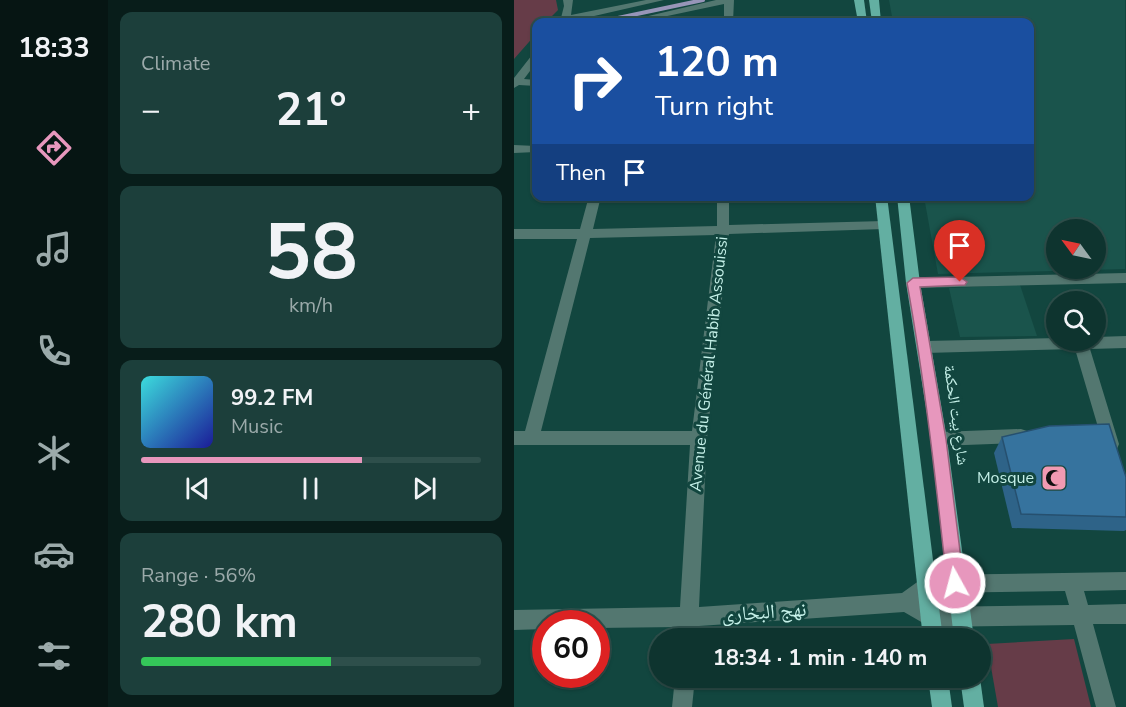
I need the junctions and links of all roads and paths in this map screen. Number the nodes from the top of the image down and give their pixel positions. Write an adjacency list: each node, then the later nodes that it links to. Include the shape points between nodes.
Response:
1 (568, 0): 6 (street)
2 (659, 0): 7 (street)
3 (729, 0): 8 (street); 9 (street)
4 (859, 0): 10 (main road)
5 (874, 0): 11 (main road)
6 (566, 18)
7 (578, 18)
8 (654, 18)
9 (728, 18)
10 (862, 18)
11 (876, 18)
12 (532, 62): 13 (street)
13 (515, 83): 14 (street)
14 (532, 83)
15 (514, 149): 16 (street)
16 (532, 149)
17 (594, 201): 24 (street)
18 (724, 201): 22 (street, Avenue du Général Habib Assouissi)
19 (882, 201): 21 (main road)
20 (904, 201): 26 (main road, شارع بيت الحكمة)
21 (884, 225): 22 (street); 42 (main road)
22 (722, 230): 24 (street); 36 (street, Avenue du Général Habib Assouissi)
23 (514, 234): 24 (street)
24 (584, 234): 35 (street)
25 (1126, 278): 26 (street)
26 (913, 283): 30 (main road, شارع بيت الحكمة)
27 (1126, 342): 28 (street)
28 (1106, 343)
29 (1046, 345): 30 (street)
30 (925, 347): 37 (main road, شارع بيت الحكمة)
31 (1083, 351): 32 (street)
32 (1108, 434): 33 (street); 38 (street)
33 (1086, 435)
34 (1040, 436): 37 (street)
35 (522, 438): 36 (street)
36 (699, 438): 48 (street, Avenue du Général Habib Assouissi)
37 (939, 439): 41 (main road, شارع بيت الحكمة)
38 (1115, 457)
39 (1126, 581): 40 (street)
40 (1072, 582): 41 (street); 45 (street)
41 (955, 583): 42 (street); 47 (main road, شارع بيت الحكمة)
42 (927, 584): 43 (street); 46 (main road)
43 (906, 602): 46 (street); 48 (street, نهج البخاري)
44 (1126, 614): 45 (street)
45 (1082, 615): 47 (street); 59 (street)
46 (930, 616): 47 (street); 51 (main road)
47 (961, 616): 52 (main road, شارع بيت الحكمة)
48 (690, 617): 49 (street, نهج البخاري); 50 (street, Avenue du Général Habib Assouissi)
49 (514, 620)
50 (689, 628)
51 (932, 628)
52 (963, 628)
53 (684, 688): 56 (street)
54 (939, 688): 57 (main road)
55 (971, 688): 58 (main road)
56 (682, 707)
57 (942, 707)
58 (974, 707)
59 (1106, 707)

